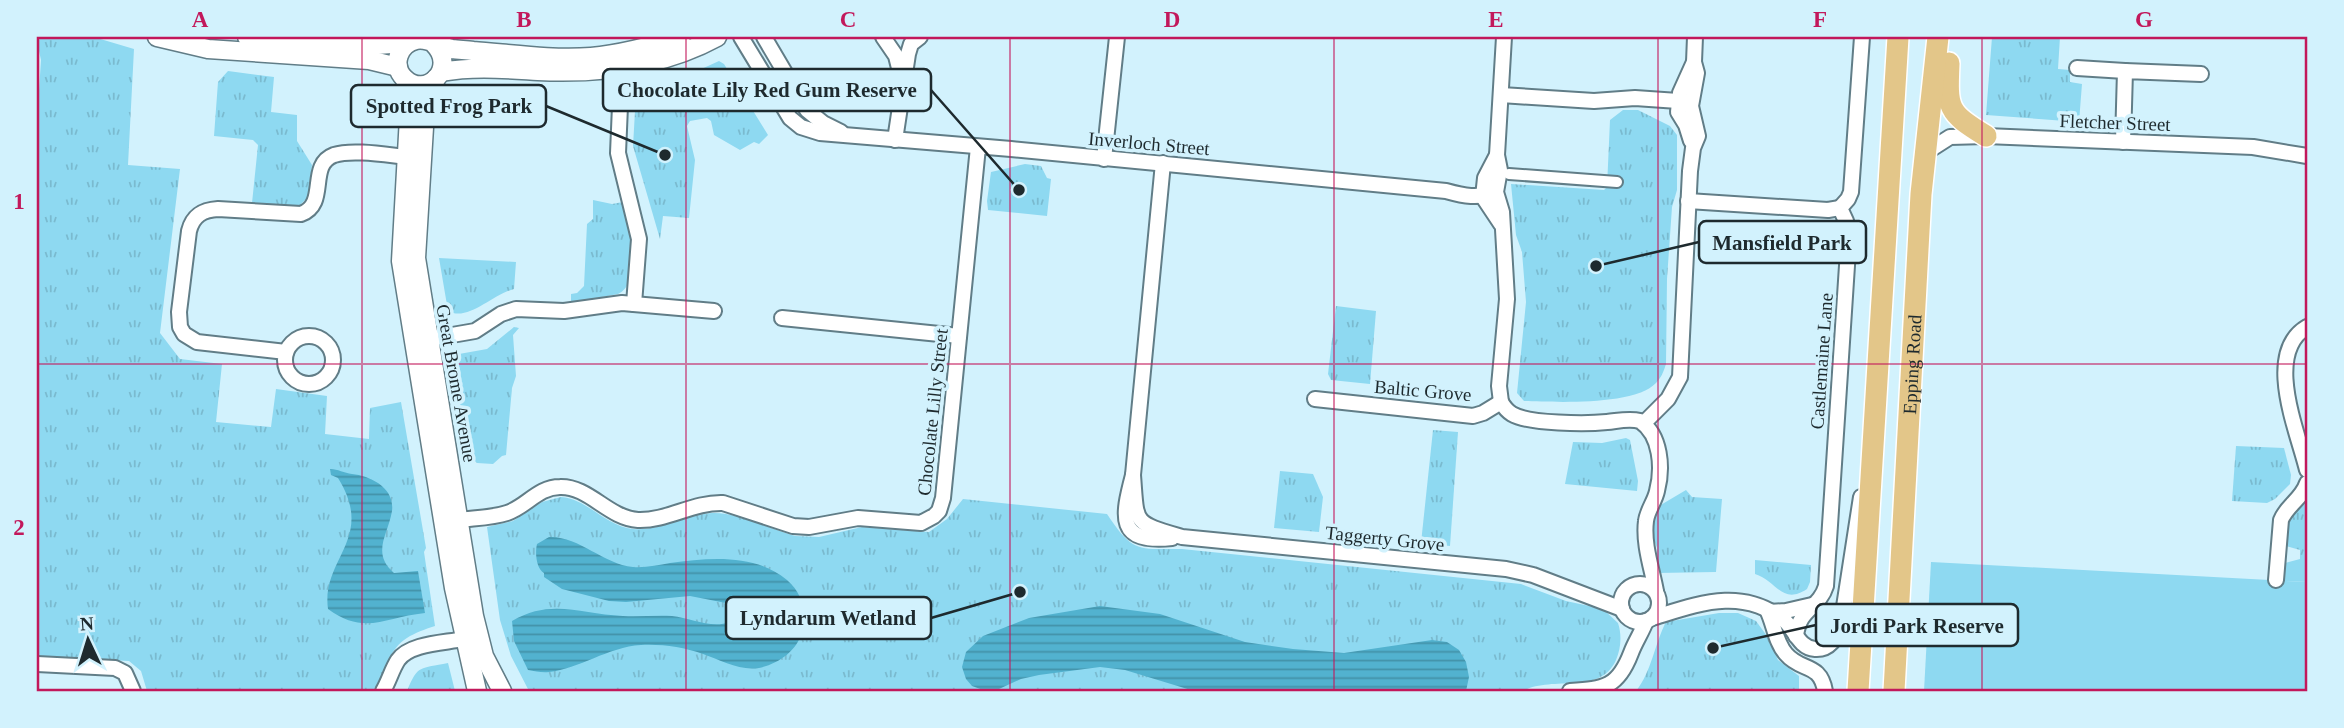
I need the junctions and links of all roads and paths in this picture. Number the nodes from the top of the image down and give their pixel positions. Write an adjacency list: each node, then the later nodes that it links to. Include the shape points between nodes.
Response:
1 (247, 37): 16 (street, via 376,46)
2 (681, 37): 18 (street)
3 (717, 37): 18 (street, via 671,57)
4 (741, 37): 27 (street, Inverloch Street, via 790,118 820,134)
5 (764, 37): 27 (street, Inverloch Street, via 807,110)
6 (883, 37): 15 (street, via 897,44); 24 (street, via 896,56)
7 (1116, 37): 35 (street)
8 (1504, 37): 25 (street)
9 (1695, 37): 26 (street, via 1694,62)
10 (1862, 37): 41 (street, via 1851,192)
11 (1898, 37): 51 (main road, Epping Road)
12 (1938, 37): 32 (main road, Epping Road)
13 (1950, 37): 28 (main road, via 1947,99 1953,112)
14 (170, 38): 21 (street, via 219,50 369,60)
15 (917, 39): 24 (street)
16 (408, 43): 17 (street); 21 (street, via 399,54)
17 (434, 44): 18 (street); 23 (street, via 442,56)
18 (616, 61): 23 (street, via 568,72 478,68); 42 (street, via 618,153 639,239)
19 (2077, 68): 20 (street)
20 (2125, 71): 22 (street); 30 (street)
21 (401, 73): 23 (street, via 417,85); 34 (street, Great Brome Avenue, via 410,99)
22 (2201, 74)
23 (439, 75): 34 (street, Great Brome Avenue, via 427,99)
24 (902, 88): 29 (street)
25 (1501, 95): 26 (street, via 1644,99); 39 (street, via 1497,155)
26 (1682, 106): 40 (street, via 1693,148)
27 (849, 136): 29 (street, Inverloch Street)
28 (1986, 136): 30 (street, Fletcher Street); 32 (street, Fletcher Street, via 1950,137)
29 (895, 140): 31 (street, Inverloch Street)
30 (2123, 142): 33 (street, Fletcher Street, via 2253,147)
31 (978, 147): 35 (street, Inverloch Street); 46 (street, Chocolate Lilly Street)
32 (1925, 153): 77 (main road, Epping Road)
33 (2307, 156)
34 (414, 157): 47 (street, Great Brome Avenue, via 401,261); 48 (street, via 346,153 329,158 321,168 313,208 301,214 218,209 193,220 178,312 184,334 197,342)
35 (1104, 159): 36 (street, Inverloch Street)
36 (1163, 163): 39 (street, Inverloch Street); 59 (street, Taggerty Grove, via 1133,475 1124,511 1130,528 1145,539 1182,537 1506,569)
37 (1509, 174): 38 (street)
38 (1617, 182)
39 (1487, 192): 50 (street, via 1502,212 1507,299)
40 (1688, 201): 41 (street); 52 (street, via 1680,377 1668,399)
41 (1840, 208): 62 (street, Castlemaine Lane, via 1849,235 1826,586)
42 (634, 304): 43 (street); 47 (street, via 564,311 516,309 475,331)
43 (714, 312)
44 (782, 318): 46 (street)
45 (2307, 327): 53 (street, via 2294,337 2285,370)
46 (959, 336): 55 (street, Chocolate Lilly Street, via 943,498 939,511 928,520 858,518 801,527 723,503 639,520 609,511 562,486 549,488 508,513)
47 (421, 340): 55 (street, Great Brome Avenue)
48 (286, 352)
49 (1315, 399): 50 (street, Baltic Grove, via 1473,416)
50 (1501, 402): 52 (street, via 1514,416 1523,418 1591,423 1635,419)
51 (1874, 418): 66 (street, via 1841,626 1829,646 1818,650 1807,648); 76 (main road, Epping Road)
52 (1644, 423): 56 (street, via 1653,435 1660,465 1658,490 1646,520)
53 (2307, 470)
54 (2307, 483): 57 (street, via 2281,520)
55 (451, 521): 67 (street, Great Brome Avenue)
56 (1647, 544): 58 (street, via 1639,575); 60 (street)
57 (2276, 580)
58 (1628, 588): 59 (street, Taggerty Grove); 60 (street, via 1641,583); 64 (street, via 1621,598)
59 (1581, 593): 64 (street, Taggerty Grove)
60 (1657, 594): 61 (street, via 1682,604); 65 (street, via 1659,608)
61 (1697, 604): 63 (street, via 1732,599); 65 (street)
62 (1812, 605): 63 (street); 66 (street, Castlemaine Lane, via 1797,624)
63 (1768, 611): 66 (street, via 1786,622); 75 (street, via 1784,652 1814,669)
64 (1624, 612): 65 (street, via 1635,621); 68 (street)
65 (1649, 620): 68 (street)
66 (1796, 636)
67 (471, 637): 71 (street, via 404,654); 72 (street, Great Brome Avenue); 73 (street, Great Brome Avenue)
68 (1631, 654): 74 (street, via 1615,681 1601,688)
69 (37, 664): 70 (street, via 115,668 125,673)
70 (133, 691)
71 (383, 691)
72 (477, 691)
73 (502, 691)
74 (1570, 691)
75 (1825, 691)
76 (1858, 691)
77 (1894, 691)

